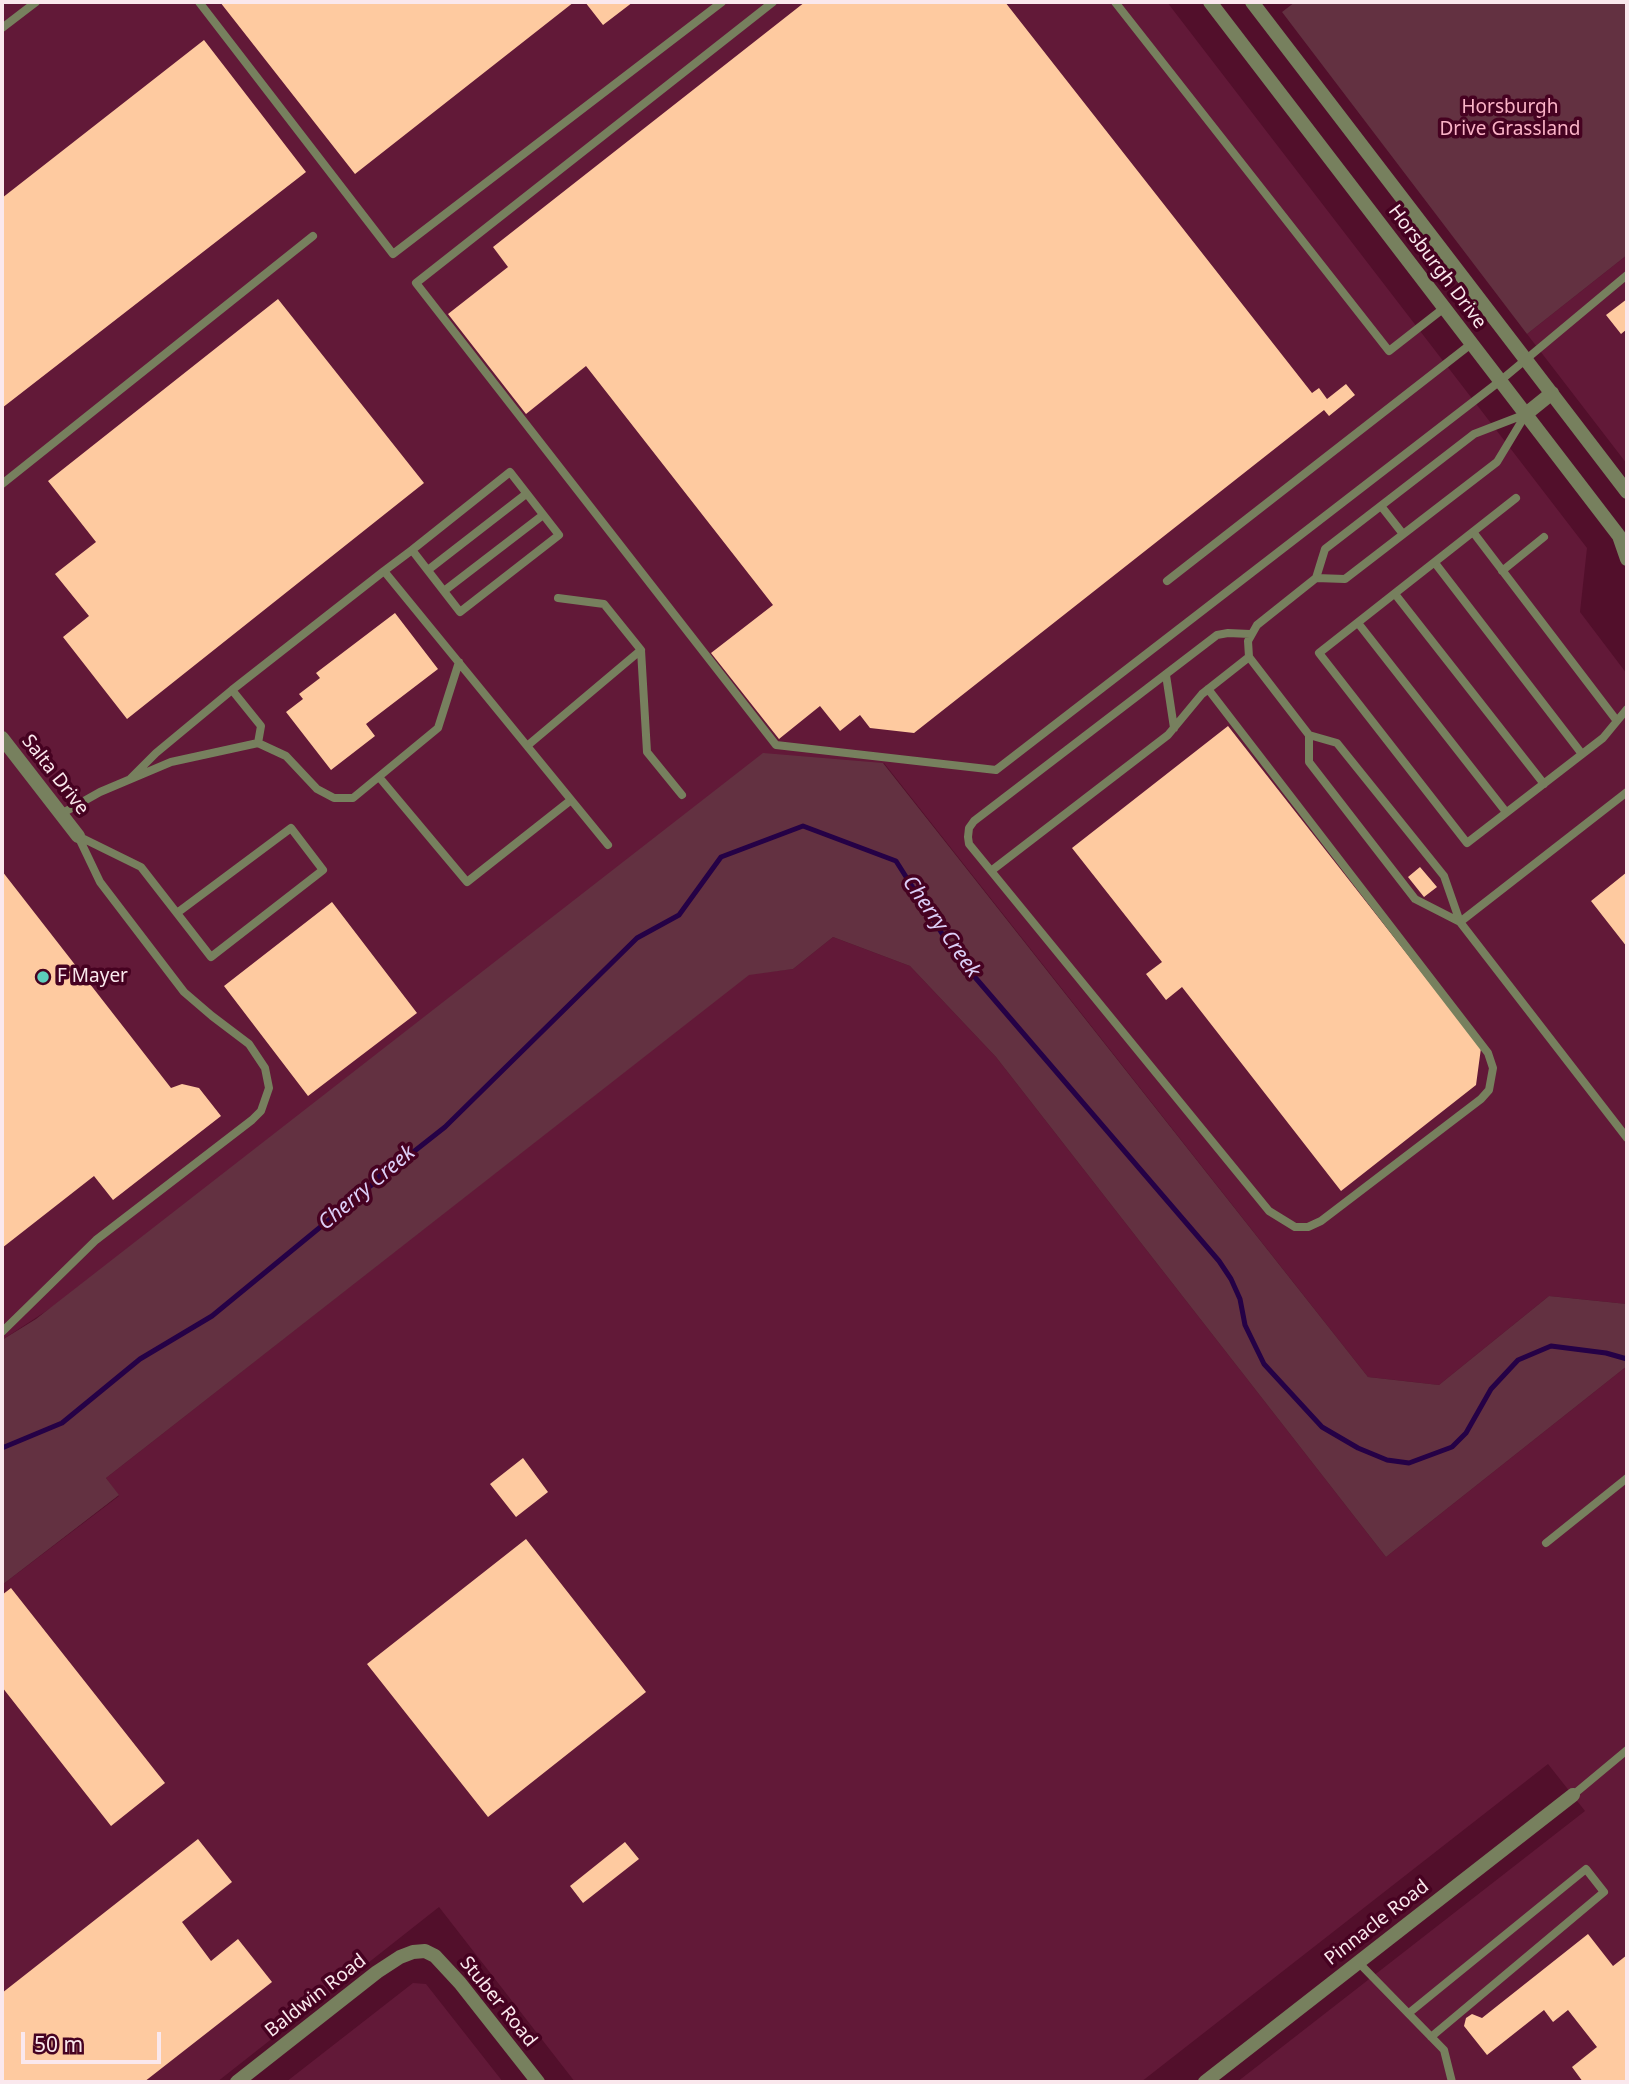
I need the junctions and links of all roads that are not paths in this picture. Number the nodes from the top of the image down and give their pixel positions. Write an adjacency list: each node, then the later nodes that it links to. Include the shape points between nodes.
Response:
1 (36, 2): 8 (lane)
2 (199, 2): 3 (lane, via 393,254)
3 (722, 2)
4 (773, 2): 14 (lane, via 416,284 776,745 996,770)
5 (1115, 2): 11 (lane, via 1389,351)
6 (1209, 2): 11 (street, Horsburgh Drive)
7 (1252, 2): 13 (street, Horsburgh Drive)
8 (2, 28)
9 (313, 236): 17 (lane)
10 (1627, 275): 13 (lane)
11 (1444, 308): 12 (street, Horsburgh Drive)
12 (1471, 344): 14 (street, Horsburgh Drive); 33 (lane)
13 (1524, 358): 14 (lane); 15 (street, Horsburgh Drive)
14 (1500, 380): 16 (street, Horsburgh Drive)
15 (1552, 394): 16 (street); 18 (street, Horsburgh Drive)
16 (1526, 414): 21 (lane, via 1474,434); 24 (lane, via 1497,461); 27 (street, Horsburgh Drive, via 1619,536)
17 (2, 484)
18 (1627, 492)
19 (526, 494): 22 (lane); 26 (lane, via 510,472); 29 (lane)
20 (1516, 498): 23 (lane)
21 (1381, 506): 24 (lane); 32 (lane, via 1325,549)
22 (543, 515): 34 (lane); 34 (lane, via 559,535 460,612)
23 (1473, 532): 28 (lane); 31 (lane)
24 (1403, 534): 32 (lane, via 1345,579)
25 (1544, 537): 31 (lane)
26 (412, 550): 29 (lane); 30 (lane)
27 (1627, 559)
28 (1434, 563): 35 (lane); 52 (lane)
29 (428, 570): 34 (lane)
30 (384, 571): 41 (lane); 44 (lane)
31 (1503, 571): 46 (lane)
32 (1316, 578): 38 (lane)
33 (1167, 581)
34 (444, 591)
35 (1395, 594): 37 (lane); 55 (lane)
36 (558, 597): 39 (lane, via 604,604)
37 (1358, 623): 59 (lane); 59 (lane, via 1319,653 1467,843)
38 (1250, 635): 40 (lane); 42 (lane, via 1217,635)
39 (641, 650): 51 (lane); 57 (lane, via 647,752)
40 (1249, 657): 43 (lane); 48 (lane)
41 (458, 662): 51 (lane); 53 (lane, via 438,728)
42 (1166, 675): 47 (lane); 63 (lane, via 974,821 969,844)
43 (1208, 689): 47 (lane); 63 (lane, via 1488,1053 1493,1078 1481,1099 1321,1221 1308,1227 1284,1222 1269,1211)
44 (232, 690): 50 (lane, via 261,726); 54 (lane)
45 (1627, 709): 46 (lane)
46 (1617, 721): 52 (lane)
47 (1174, 728): 63 (lane)
48 (1309, 736): 65 (lane, via 1338,743 1444,876); 65 (lane, via 1309,762 1415,900)
49 (2, 738): 60 (street, Salta Drive)
50 (258, 743): 53 (lane, via 286,756 317,789 334,798 353,798); 54 (lane, via 171,762)
51 (527, 746): 58 (lane)
52 (1582, 754): 55 (lane)
53 (379, 777): 58 (lane, via 467,882)
54 (130, 779): 60 (lane)
55 (1544, 784): 59 (lane)
56 (1627, 792): 65 (lane)
57 (682, 795)
58 (571, 800): 62 (lane)
59 (1506, 812)
60 (61, 814): 61 (street, Salta Drive)
61 (78, 836): 64 (lane, via 141,867); 67 (lane, via 100,882 184,992 249,1044 265,1068 269,1088 261,1111 252,1120 96,1240)
62 (608, 845)
63 (991, 871)
64 (177, 913): 64 (lane, via 291,828 323,870 211,957)
65 (1460, 922): 66 (lane)
66 (1627, 1138)
67 (2, 1332)
68 (1627, 1478): 69 (lane)
69 (1546, 1543)
70 (1627, 1750): 71 (lane)
71 (1573, 1795): 73 (street, Pinnacle Road)
72 (425, 1951): 76 (street, Baldwin Road, via 412,1952 377,1972); 77 (street, Stuber Road, via 460,1983)
73 (1359, 1962): 74 (lane); 78 (street, Pinnacle Road)
74 (1409, 2013): 75 (lane); 75 (lane, via 1586,1870 1604,1892)
75 (1431, 2037): 79 (lane, via 1444,2050)
76 (237, 2082)
77 (538, 2082)
78 (1205, 2082)
79 (1452, 2082)

